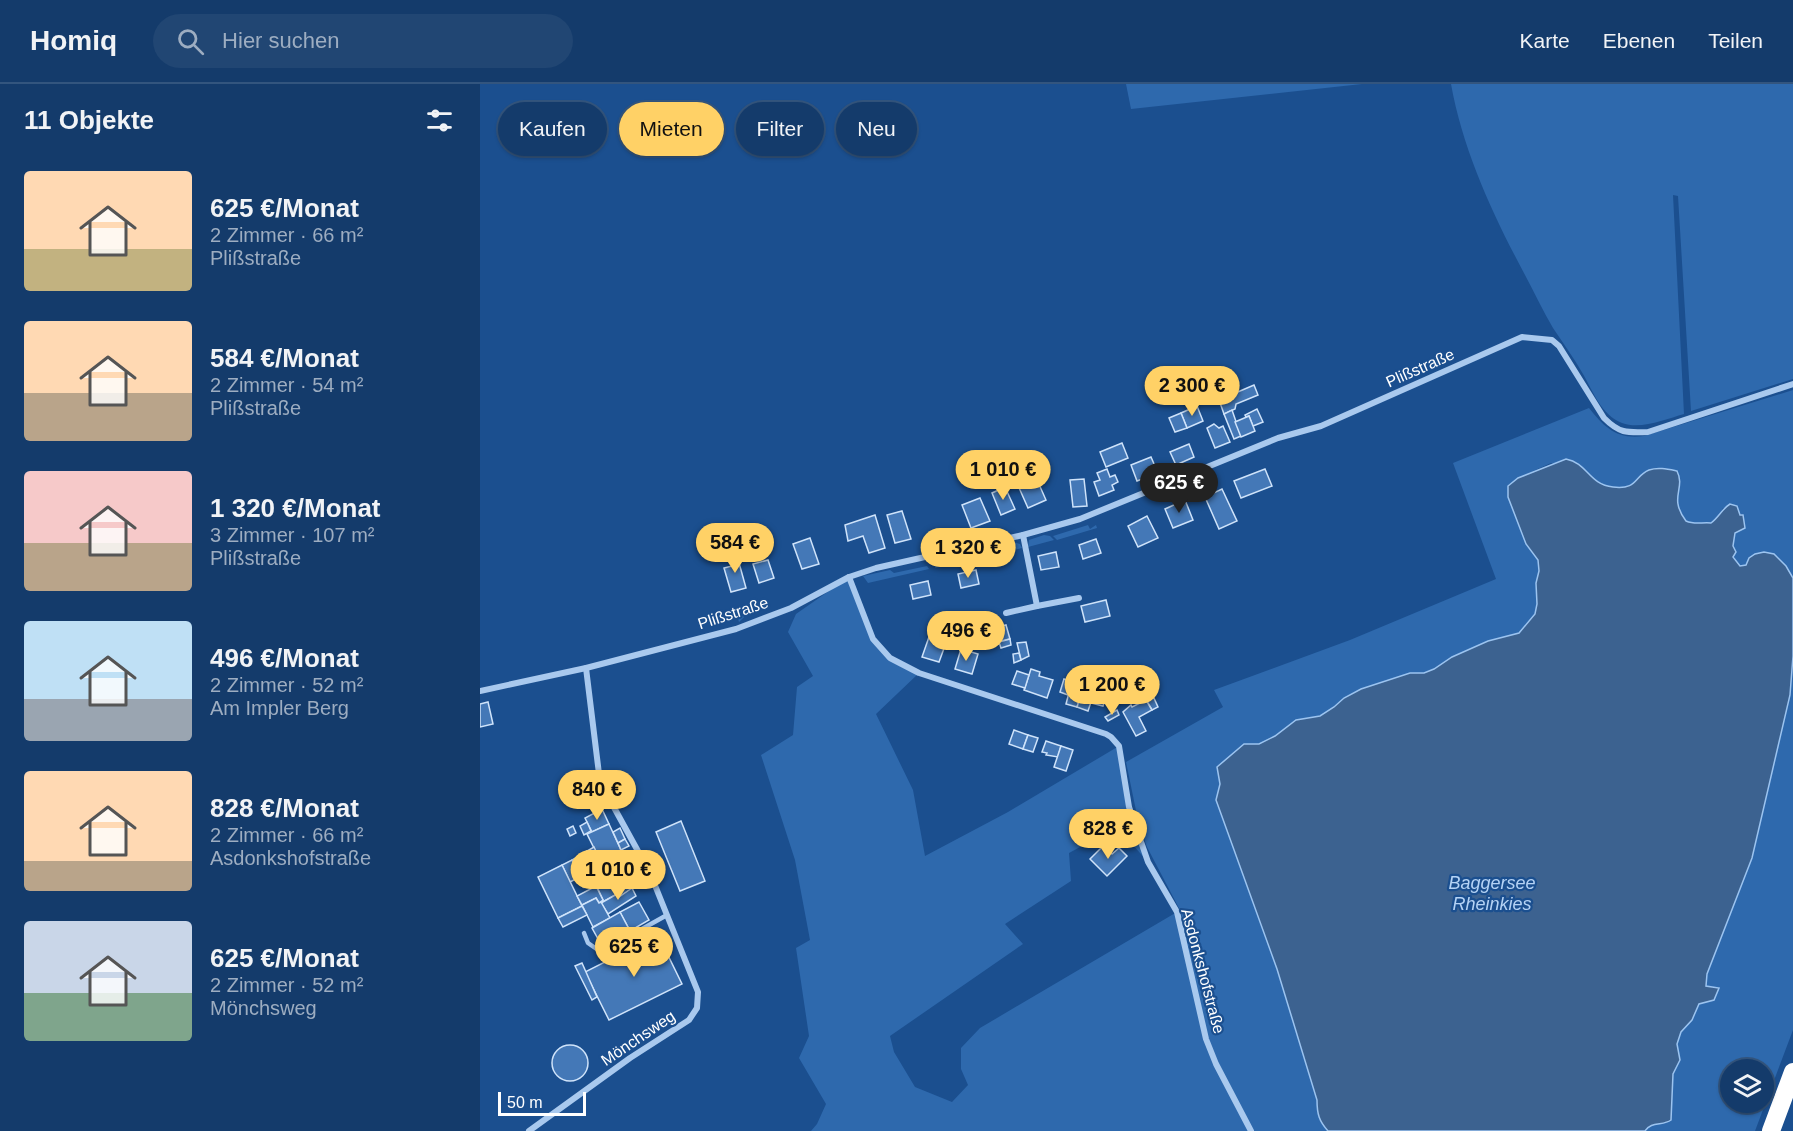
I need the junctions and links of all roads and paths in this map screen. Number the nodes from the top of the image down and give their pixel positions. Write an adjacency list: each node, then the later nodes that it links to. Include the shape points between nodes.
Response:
1 (1793, 384): 2 (street, Plißstraße, via 1648,432 1626,433 1604,418 1559,346 1552,340 1522,337 1322,426 1278,438 1080,519)
2 (1023, 535): 3 (street, Plißstraße); 5 (street)
3 (849, 577): 7 (street, Plißstraße, via 759,621); 15 (street, Asdonkshofstraße, via 873,639 890,658 919,674 1106,734 1119,746 1129,807 1148,862 1177,912 1206,1039)
4 (1079, 598): 5 (street)
5 (1037, 606): 6 (street)
6 (1006, 613)
7 (586, 668): 8 (street, Plißstraße); 9 (street, Mönchsweg, via 600,782)
8 (480, 691)
9 (641, 856): 10 (lane); 11 (street, Mönchsweg)
10 (584, 886)
11 (667, 915): 12 (lane, via 601,952 588,943); 14 (street, Mönchsweg, via 698,992 697,1008 689,1020)
12 (584, 933)
13 (1793, 1072): 16 (highway)
14 (529, 1131)
15 (1251, 1131)
16 (1771, 1131)

